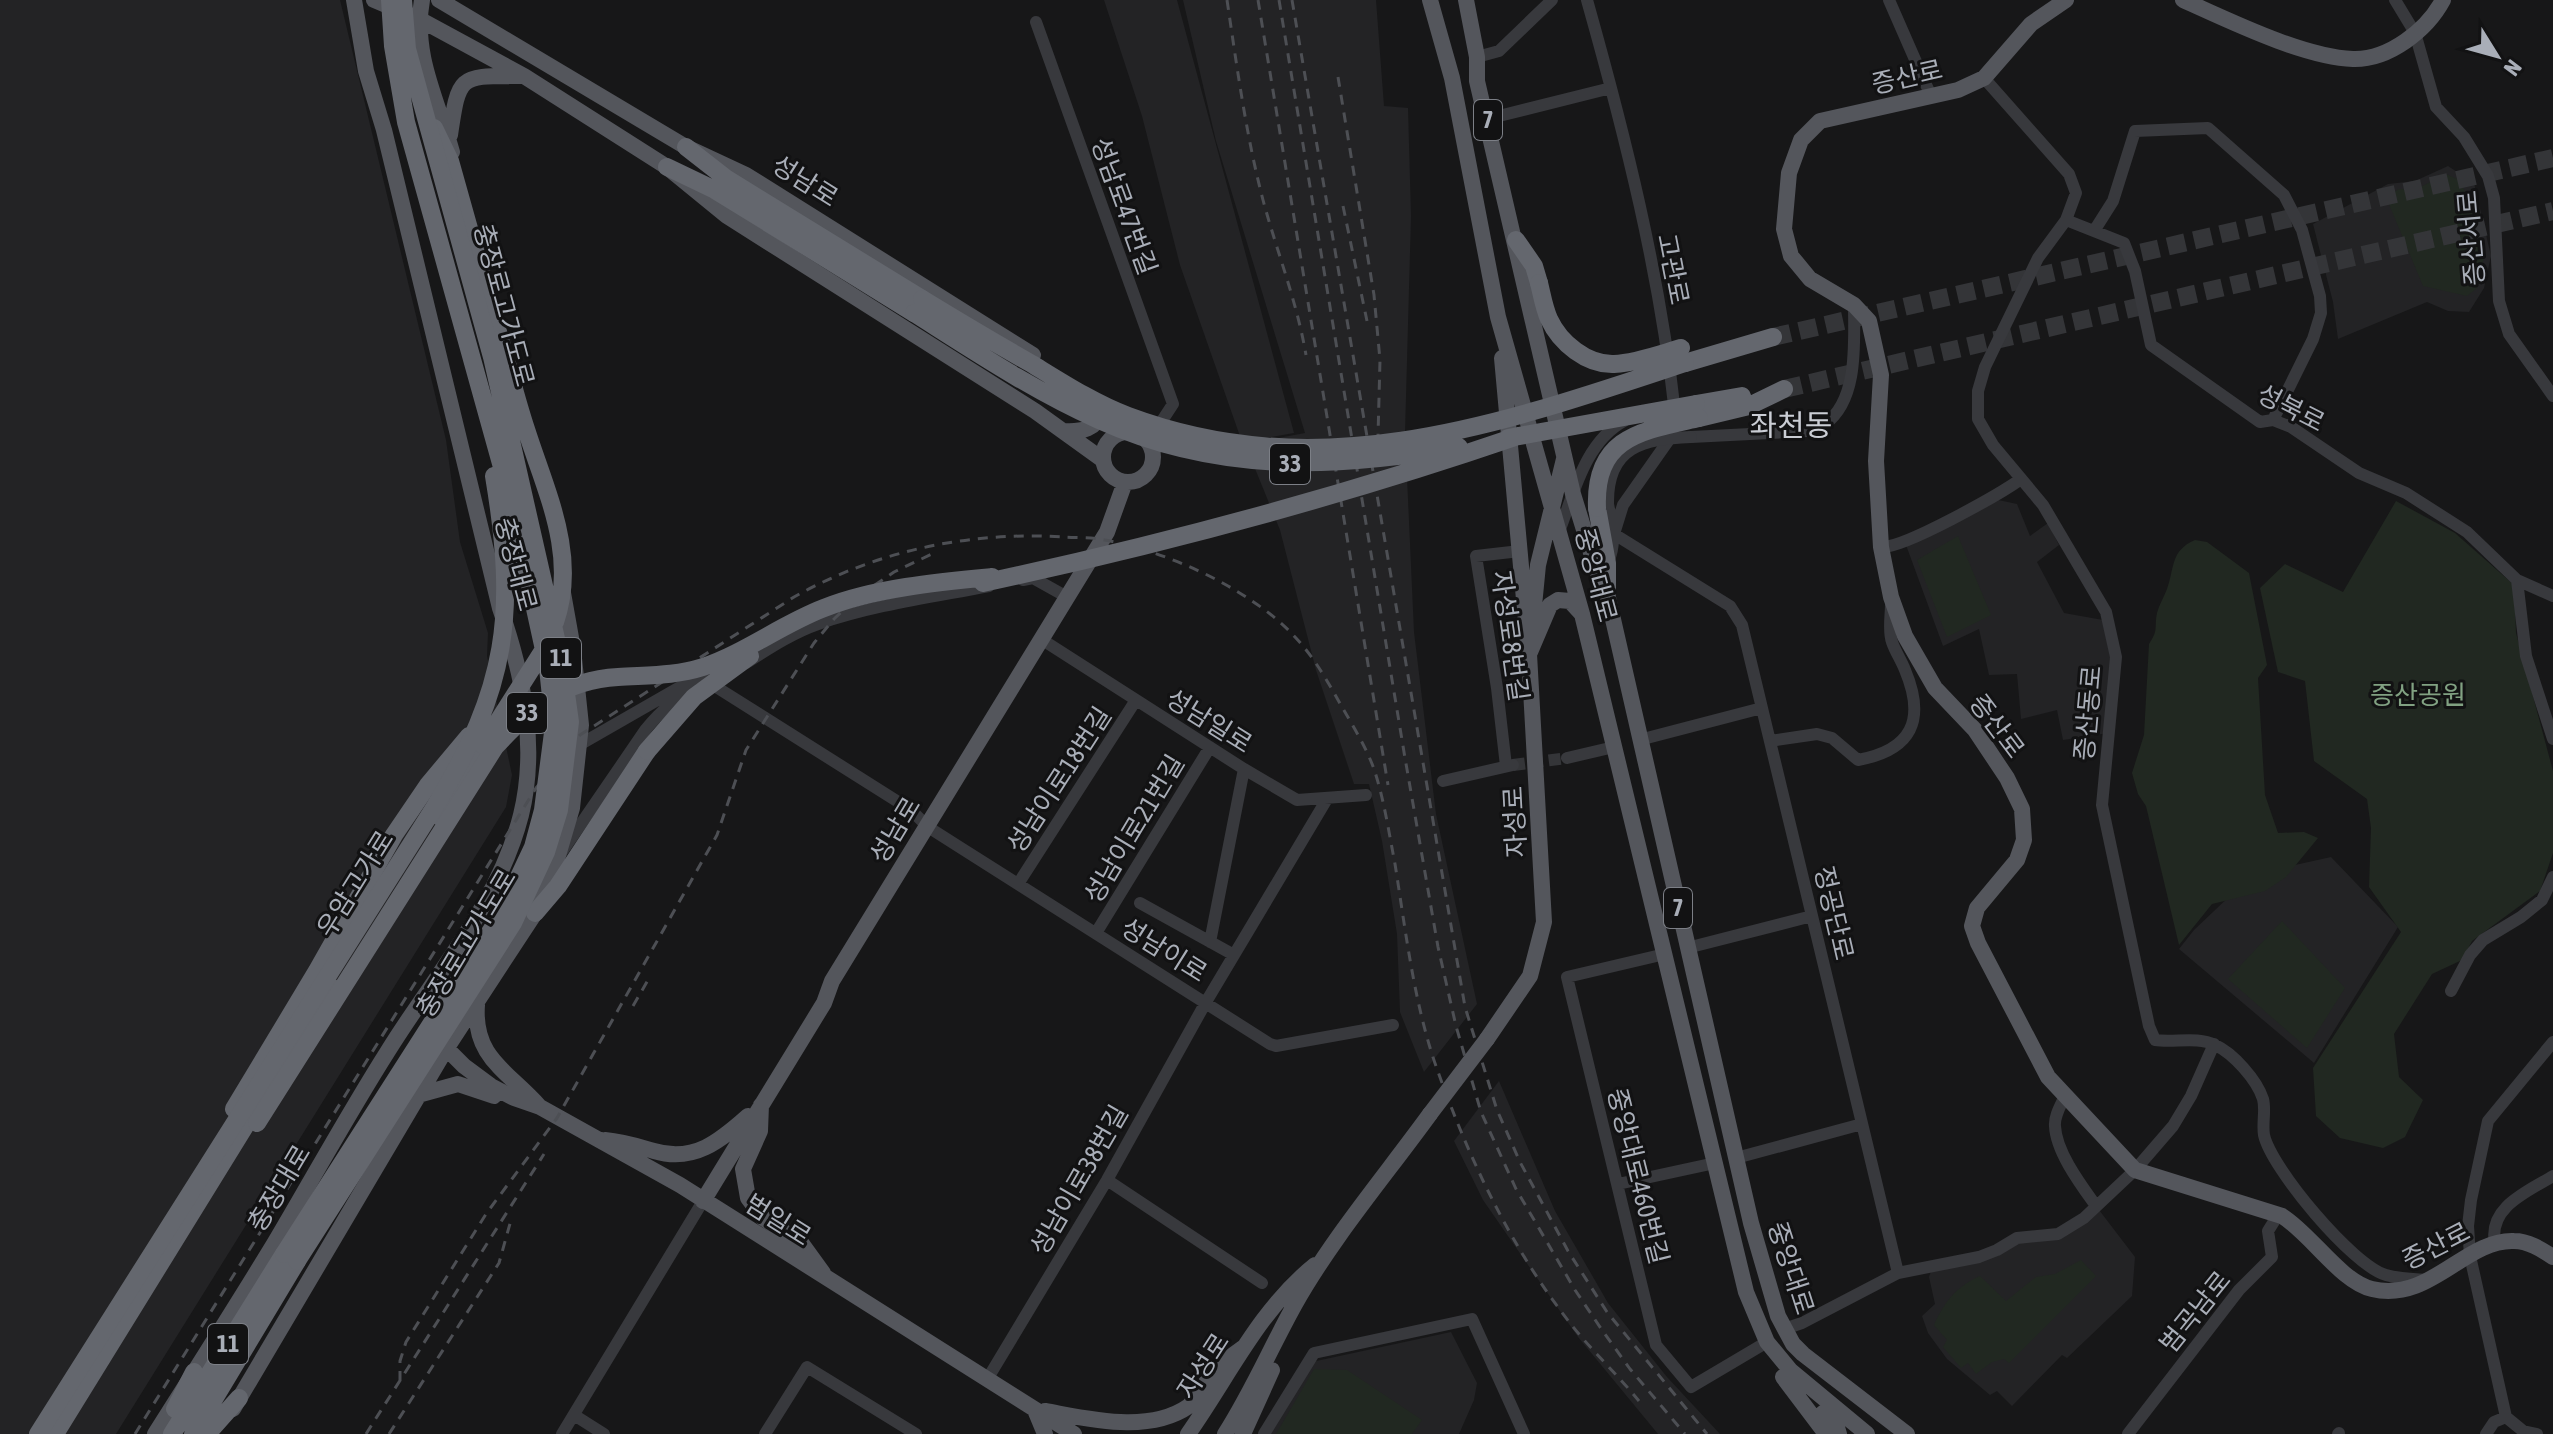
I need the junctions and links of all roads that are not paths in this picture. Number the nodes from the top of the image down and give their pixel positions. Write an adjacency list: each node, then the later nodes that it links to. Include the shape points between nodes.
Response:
1 (354, 0): 74 (main road, 충장대로, via 366,71)
2 (377, 0): 17 (main road, 33); 28 (highway, 충장로고가도로 / 11, bridge, via 382,49)
3 (390, 0): 28 (highway, 충장로고가도로 / 11, bridge)
4 (403, 0): 26 (highway, 충장로고가도로 / 11, bridge, via 407,49)
5 (422, 0): 17 (main road, 충장대로)
6 (439, 0): 18 (main road, 성남로)
7 (461, 0): 18 (main road)
8 (1430, 0): 38 (main road, 중앙대로 / 7, via 1452,78)
9 (1466, 0): 21 (main road, 중앙대로 / 7)
10 (1552, 0): 21 (street, via 1499,51)
11 (1587, 0): 24 (street, 고관로)
12 (1889, 0): 25 (street)
13 (2066, 0): 23 (main road, 증산로, via 2031,24)
14 (2183, 0): 20 (main road, via 2324,56 2357,59 2393,49)
15 (2395, 0): 20 (street)
16 (2443, 0): 20 (main road)
17 (419, 19): 22 (main road, 33); 29 (main road, 충장대로, via 423,66)
18 (473, 19): 30 (main road, 성남로)
19 (1036, 22): 50 (street, 성남로47번길, via 1173,404)
20 (2415, 33): 43 (street, 증산서로, via 2436,107 2464,137 2488,176 2494,198 2499,301 2509,334)
21 (1477, 57): 27 (main road, 중앙대로 / 7)
22 (524, 76): 29 (main road, via 478,76 465,82 456,94); 31 (main road, 33)
23 (1984, 78): 25 (main road, 증산로); 32 (street, 증산동로, via 2069,174 2076,193)
24 (1611, 88): 27 (street); 42 (street, 고관로, via 1657,295)
25 (1931, 96): 36 (main road, 증산로, via 1820,121 1801,140 1789,173 1784,229 1791,256 1810,279)
26 (421, 100): 127 (highway, 우암고가로, bridge, via 450,161 556,519 564,576 559,612 535,664); 137 (highway, 충장로고가도로 / 11, bridge, via 495,371 562,665 570,722 559,810 532,888)
27 (1487, 119): 34 (main road, 중앙대로 / 7)
28 (406, 122): 35 (highway, 충장로고가도로 / 11, bridge)
29 (449, 140): 84 (main road, 충장대로, via 532,432 573,649 581,711)
30 (686, 147): 37 (highway, 성남로 / 33); 44 (main road, 성남로, via 759,182 1052,367)
31 (667, 167): 37 (highway, 33); 47 (main road, via 727,216)
32 (2066, 220): 33 (street, 성북로); 53 (street, 증산동로, via 2038,258 1978,391 1978,419)
33 (2094, 231): 46 (street, 성북로, via 2124,243 2151,345 2260,422); 46 (street, via 2113,201 2135,131 2208,128 2284,195 2302,230 2321,313)
34 (1516, 240): 40 (highway, bridge, via 1534,266 1558,335 1587,358 1614,364); 51 (main road, 중앙대로 / 7)
35 (454, 301): 127 (highway, 우암고가로, bridge, via 503,532 505,613 491,695 446,788); 137 (highway, 충장로고가도로 / 11, bridge, via 512,503 548,668 554,725 543,810 533,847 501,915)
36 (1854, 305): 57 (street, bridge, via 1847,390 1825,425 1807,431 1654,439 1632,448 1615,468); 61 (main road, 증산로, via 1869,321 1881,375 1876,461)
37 (918, 306): 40 (highway, 33, bridge, via 1116,410 1174,430 1261,446 1342,449 1487,424 1571,401); 49 (highway, 33, bridge, via 976,352 1099,420 1182,448 1272,463 1363,461)
38 (1498, 317): 56 (main road, 중앙대로 / 7); 62 (main road, 자성로)
39 (1766, 339): 40 (highway, 33)
40 (1683, 356)
41 (1784, 389): 45 (highway, 33)
42 (1673, 396): 55 (street, via 1612,428 1590,454); 59 (street, 고관로, via 1676,430 1623,505)
43 (2553, 396)
44 (1104, 407): 47 (main road, via 1090,429); 48 (main road, 성남로)
45 (1697, 411): 49 (highway, 33, bridge); 57 (highway, bridge, via 1626,439 1596,484)
46 (2273, 420): 68 (street, 성북로, via 2467,532)
47 (1063, 431): 52 (main road)
48 (1127, 432): 50 (main road); 52 (main road, via 1106,444)
49 (1518, 436): 66 (highway, bridge, via 1169,540)
50 (1148, 442): 54 (main road, via 1151,466 1140,479)
51 (1564, 457): 55 (main road, 중앙대로 / 7); 56 (main road)
52 (1103, 460): 54 (main road, via 1110,475)
53 (2021, 479): 61 (street, via 1928,531); 112 (street, 증산동로, via 2043,505 2106,612 2116,657 2102,805 2149,1026 2155,1040)
54 (1125, 482): 67 (main road, 성남로, via 1107,532)
55 (1573, 494): 58 (street); 60 (main road, 중앙대로 / 7)
56 (1552, 505): 58 (main road, 중앙대로 / 7); 64 (main road)
57 (1603, 506): 59 (street); 63 (highway)
58 (1559, 532): 60 (main road); 64 (main road); 65 (main road, 중앙대로 / 7)
59 (1614, 534): 63 (street); 80 (street, 정공단로, via 1730,606 1742,625)
60 (1586, 539): 70 (main road, 중앙대로 / 7)
61 (1881, 547): 73 (main road, 증산로)
62 (1520, 551): 69 (main road, 자성로); 89 (street, 자성로8번길, via 1476,556 1509,765)
63 (1607, 563): 70 (highway)
64 (1538, 565): 69 (main road)
65 (1572, 573): 69 (main road, via 1552,563); 75 (main road, 중앙대로 / 7)
66 (1022, 575): 99 (highway, bridge, via 848,611 798,630 722,674 694,697 647,751); 127 (highway, 33, bridge, via 940,582 827,606 706,666 659,676 600,678 537,704 495,747 257,1123)
67 (1081, 575): 72 (main road, 성남로); 84 (street, via 1058,563 849,604 766,637)
68 (2517, 580): 71 (street, 성북로); 82 (street, via 2526,656)
69 (1529, 588): 77 (main road, 자성로)
70 (1607, 593): 81 (main road, 중앙대로 / 7)
71 (2553, 596)
72 (1067, 597): 76 (main road, 성남로); 78 (street, via 1033,578 866,610 815,625)
73 (1891, 597): 83 (street, via 1890,639 1915,706 1909,734 1880,755 1858,760 1832,738 1817,734); 117 (main road, 증산로, via 1905,636 1935,688 1975,730 2022,809 2024,840 2017,860 1977,908 1972,926 2020,1028)
74 (500, 608): 107 (main road, 충장대로, via 523,690 529,754 521,813 474,923); 127 (highway, bridge, via 500,646 489,703 467,740 410,810 233,1109)
75 (1582, 614): 77 (main road, via 1570,601 1550,605); 86 (main road, 중앙대로 / 7)
76 (1041, 639): 79 (street, 성남일로); 93 (main road, 성남로)
77 (1529, 654): 135 (main road, 자성로, bridge, via 1544,922 1530,976)
78 (713, 685): 93 (street, 성남이로, via 911,810); 95 (street, via 661,711)
79 (1136, 700): 85 (street, 성남일로); 97 (street, 성남이로18번길)
80 (1762, 708): 81 (street); 83 (street, 정공단로)
81 (1643, 739): 94 (main road, 중앙대로 / 7)
82 (2553, 739)
83 (1770, 741): 100 (street, 정공단로)
84 (579, 745): 95 (main road, 충장대로, via 572,808)
85 (1210, 747): 88 (street, 성남일로); 101 (street, 성남이로21번길)
86 (1614, 747): 87 (street); 91 (main road, 중앙대로 / 7)
87 (1567, 758)
88 (1244, 769): 92 (street, 성남일로, via 1297,800); 102 (street)
89 (1443, 781)
90 (1366, 795): 92 (street, 성남일로)
91 (1627, 797): 94 (main road, via 1630,765 1636,764); 104 (main road, 중앙대로 / 7)
92 (1327, 799): 105 (street, 성남이로38번길)
93 (928, 827): 97 (street, 성남이로); 119 (main road, 성남로)
94 (1661, 835): 103 (main road, 중앙대로 / 7)
95 (557, 859): 99 (main road, 충장대로)
96 (2553, 877): 106 (street, via 2542,900 2483,940)
97 (1018, 884): 101 (street, 성남이로)
98 (1140, 903): 102 (street)
99 (535, 913): 108 (main road, 충장대로)
100 (1812, 916): 103 (street); 121 (street, 정공단로)
101 (1096, 933): 109 (street, 성남이로)
102 (1210, 942): 105 (street)
103 (1687, 948): 123 (main road, 중앙대로 / 7)
104 (1665, 954): 124 (main road, 중앙대로 / 7); 129 (street, 중앙대로460번길, via 1567,977)
105 (1234, 955): 109 (street, 성남이로38번길)
106 (2451, 991)
107 (422, 1002): 113 (main road, via 427,1021); 114 (main road, 충장대로)
108 (477, 1002): 113 (main road, 충장대로); 120 (main road, via 475,1027 482,1045)
109 (1206, 1002): 110 (street, 성남이로, via 1276,1046); 128 (street, 성남이로38번길)
110 (1393, 1025)
111 (2553, 1042): 134 (street, via 2488,1121 2471,1200)
112 (2214, 1044): 125 (street, via 2173,1126); 140 (street, via 2253,1081 2263,1100 2264,1135 2274,1158 2333,1237 2383,1275)
113 (446, 1049): 115 (main road, 충장대로); 118 (main road, via 482,1080)
114 (388, 1050): 115 (main road, via 418,1054); 146 (main road, 충장대로)
115 (432, 1072): 116 (main road, 충장대로)
116 (418, 1095): 118 (main road, via 458,1084); 149 (main road, 충장대로)
117 (2065, 1096): 125 (main road, 증산로); 131 (street, via 2054,1127 2068,1166)
118 (514, 1098): 120 (main road)
119 (761, 1104): 122 (main road, via 700,1151 670,1155 633,1143); 130 (main road, 성남로); 139 (main road, via 760,1131 743,1169 748,1198 763,1218 802,1244)
120 (540, 1107): 122 (main road, 범일로)
121 (1862, 1124): 123 (street); 138 (street, 정공단로)
122 (599, 1140): 130 (main road, 범일로)
123 (1736, 1158): 143 (main road, 중앙대로 / 7)
124 (1715, 1163): 129 (street); 144 (main road, 중앙대로 / 7, via 1749,1325)
125 (2135, 1170): 131 (street); 132 (main road, 증산로)
126 (2553, 1176): 133 (street, via 2499,1213)
127 (206, 1178): 153 (highway, 우암고가로, bridge); 154 (highway, 우암고가로)
128 (1107, 1180): 141 (street); 148 (street, 성남이로38번길)
129 (1618, 1184): 144 (street, 중앙대로460번길, via 1656,1345 1691,1387)
130 (703, 1201): 139 (main road, 범일로); 151 (street)
131 (2096, 1206): 138 (street, via 2058,1234 2017,1238 1979,1257)
132 (2278, 1215): 140 (main road, 증산로, via 2298,1226 2352,1281 2372,1289 2401,1290); 176 (street, 범곡남로, via 2268,1231 2272,1257 2239,1290)
133 (2495, 1243): 134 (main road, 증산로); 136 (main road, 증산로, via 2516,1240)
134 (2470, 1256): 140 (main road, 증산로); 152 (street)
135 (1326, 1257): 142 (main road, 자성로); 145 (main road, 자성로, via 1289,1286)
136 (2553, 1257)
137 (290, 1258): 157 (highway, 충장로고가도로 / 11); 158 (highway, 충장로고가도로 / 11)
138 (1898, 1273): 143 (street)
139 (827, 1280): 148 (main road, 범일로)
140 (2430, 1280)
141 (1262, 1283)
142 (1295, 1303): 168 (main road, 자성로); 169 (main road, via 1282,1349)
143 (1784, 1329): 175 (main road, 중앙대로 / 7, via 1803,1354)
144 (1762, 1344): 147 (main road); 174 (main road, 중앙대로)
145 (1244, 1347): 150 (main road, via 1216,1369 1188,1407 1168,1420 1111,1427); 167 (main road, 자성로)
146 (194, 1372): 155 (main road, 충장대로); 156 (highway)
147 (1783, 1377): 172 (main road); 173 (main road, via 1836,1424)
148 (988, 1378): 150 (main road, 범일로)
149 (239, 1398): 159 (highway); 160 (main road, 충장대로)
150 (1035, 1410): 165 (main road); 166 (main road, 범일로)
151 (574, 1415): 161 (street); 162 (street)
152 (2506, 1417): 177 (street); 178 (street, via 2523,1431)
153 (38, 1434)
154 (55, 1434)
155 (155, 1434)
156 (163, 1434)
157 (172, 1434)
158 (193, 1434)
159 (207, 1434)
160 (217, 1434)
161 (562, 1434)
162 (604, 1434)
163 (765, 1434): 164 (street, via 807,1367)
164 (916, 1434)
165 (1045, 1434)
166 (1074, 1434)
167 (1188, 1434)
168 (1225, 1434)
169 (1243, 1434)
170 (1264, 1434): 171 (street, via 1314,1353 1472,1319)
171 (1524, 1434)
172 (1826, 1434)
173 (1839, 1434)
174 (1867, 1434)
175 (1907, 1434)
176 (2128, 1434)
177 (2486, 1434)
178 (2537, 1434)
179 (2546, 1434): 180 (street)
180 (2553, 1434)

